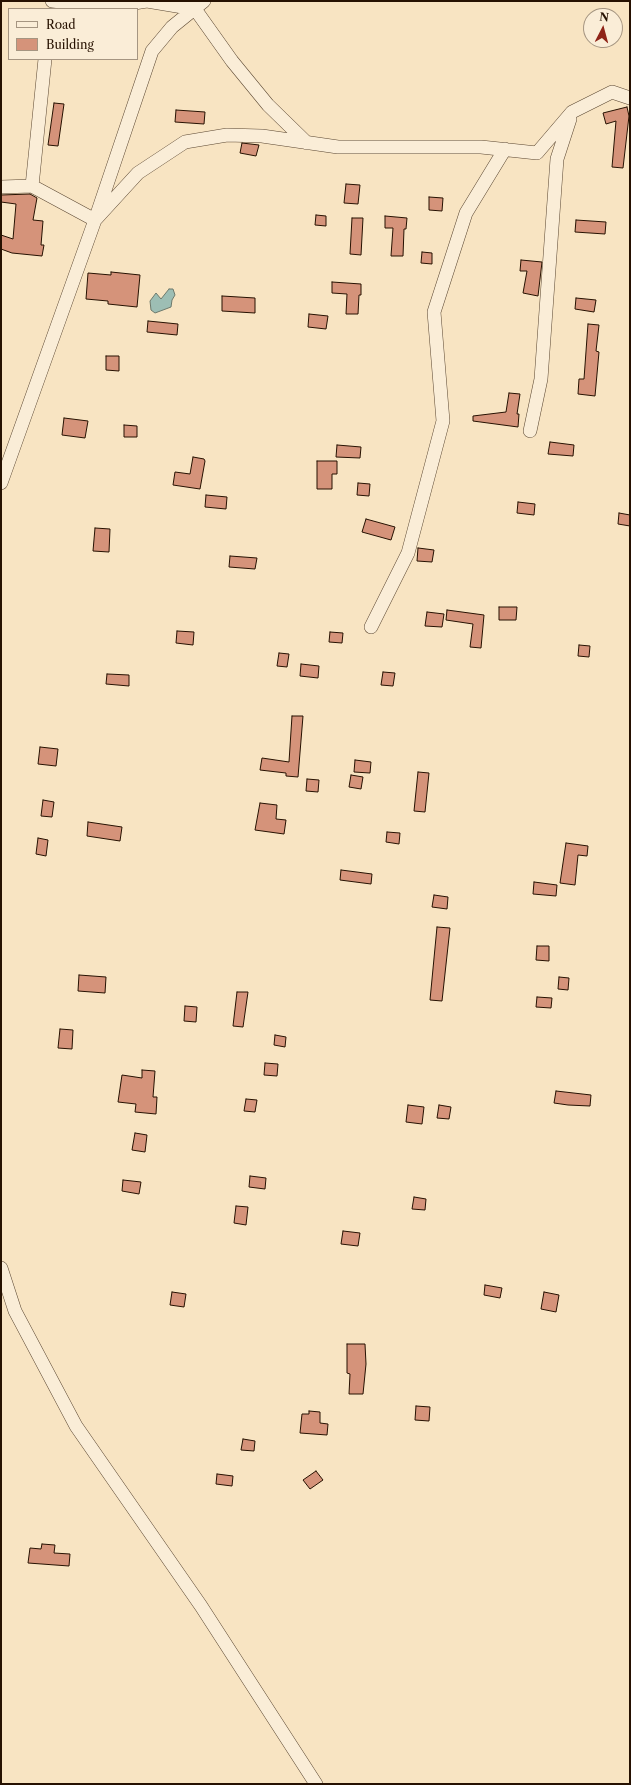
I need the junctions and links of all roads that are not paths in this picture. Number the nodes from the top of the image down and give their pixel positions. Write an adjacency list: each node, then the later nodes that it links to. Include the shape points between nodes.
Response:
1 (51, 1): 2 (street, via 108,7 147,1)
2 (198, 4): 6 (street, via 232,61 268,106); 10 (street, via 172,27 152,51)
3 (45, 60): 8 (street)
4 (630, 98): 5 (street, via 612,92)
5 (572, 112): 7 (street, via 537,153); 11 (street, via 557,159 541,379)
6 (306, 143): 7 (street, via 338,147); 10 (street, via 262,136 227,135 186,142 138,173)
7 (504, 149): 13 (street, via 466,213 434,312 443,421 408,553)
8 (32, 186): 9 (street); 10 (street)
9 (1, 187)
10 (95, 220): 12 (street)
11 (530, 431)
12 (1, 483)
13 (371, 627)
14 (1, 1268): 15 (street, via 15,1311 76,1426 201,1606)
15 (316, 1784)

